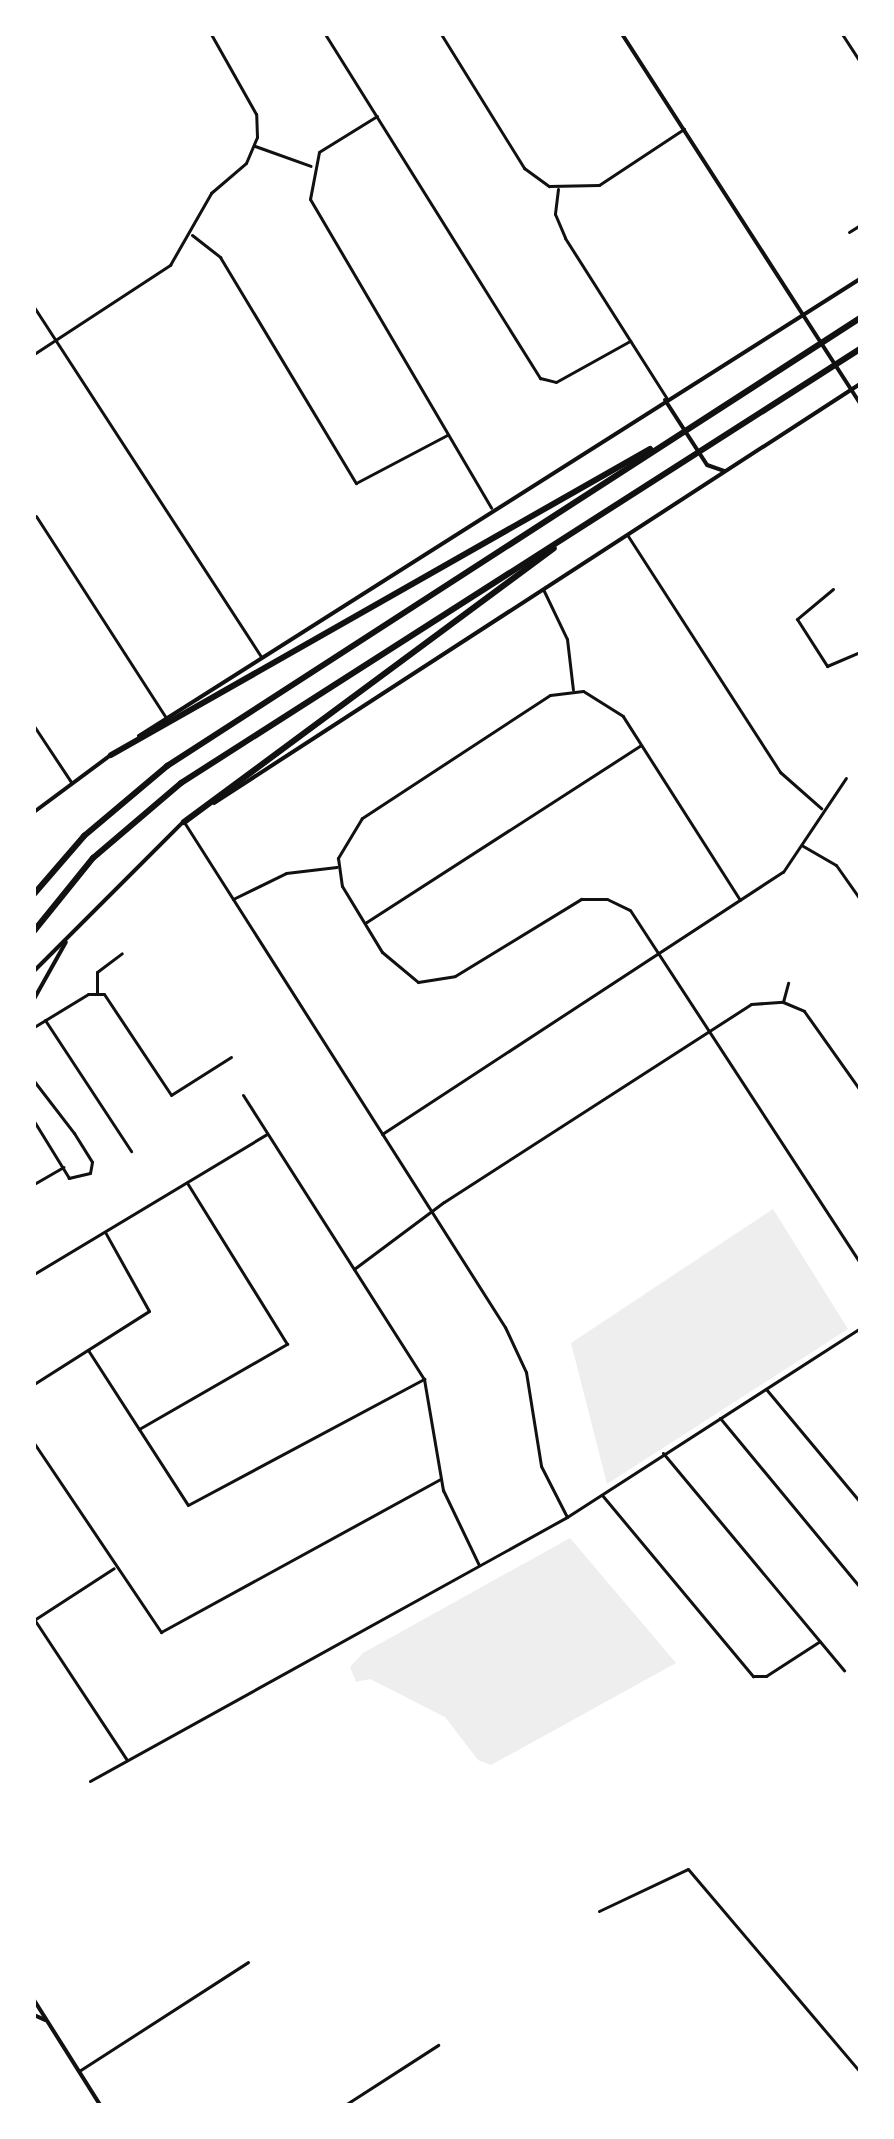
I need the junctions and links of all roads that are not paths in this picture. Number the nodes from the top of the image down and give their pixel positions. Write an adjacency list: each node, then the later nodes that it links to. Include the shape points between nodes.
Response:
1 (211, 34): 9 (street, via 254,109)
2 (325, 34): 7 (street)
3 (441, 34): 11 (street, via 524,168)
4 (622, 34): 8 (main road)
5 (842, 34): 6 (street)
6 (860, 62)
7 (377, 115): 10 (street, via 327,143); 20 (street, via 544,380 556,382)
8 (684, 129): 11 (street, via 599,185); 17 (main road)
9 (255, 146): 10 (street); 14 (street, via 211,193)
10 (311, 166): 27 (street, via 312,204)
11 (558, 189): 20 (street, via 557,222)
12 (860, 225): 13 (street)
13 (849, 232)
14 (192, 235): 19 (street, via 150,282); 27 (street, via 220,257 356,483)
15 (860, 279): 17 (main road)
16 (34, 307): 19 (street)
17 (804, 314): 24 (main road); 25 (main road)
18 (860, 318): 28 (highway)
19 (56, 340): 22 (street); 37 (street)
20 (630, 341): 25 (street)
21 (860, 349): 31 (highway)
22 (34, 354)
23 (860, 384): 24 (main road)
24 (852, 389): 26 (main road); 29 (main road)
25 (666, 400): 29 (main road, via 707,465); 30 (main road)
26 (860, 403)
27 (447, 434): 30 (street)
28 (672, 439): 42 (highway); 50 (highway, via 167,766 84,836)
29 (727, 470): 33 (main road)
30 (491, 508): 37 (main road)
31 (606, 510): 47 (highway); 55 (highway, via 170,790 93,858)
32 (36, 516): 39 (street)
33 (628, 535): 34 (main road); 45 (street, via 780,772)
34 (543, 589): 38 (street, via 567,639); 47 (main road)
35 (833, 589): 36 (street, via 797,619 827,666)
36 (860, 652)
37 (261, 657): 39 (main road)
38 (573, 690): 41 (street, via 612,704); 49 (street, via 550,695 362,818 345,837)
39 (166, 718): 42 (main road)
40 (34, 726): 44 (street)
41 (641, 745): 53 (street); 54 (street)
42 (111, 755): 44 (main road)
43 (846, 778): 45 (street)
44 (71, 782): 46 (main road)
45 (821, 808): 48 (street)
46 (34, 812)
47 (184, 822): 51 (street); 56 (main road, via 125,873)
48 (803, 846): 52 (street, via 836,865); 53 (street, via 791,865)
49 (337, 867): 51 (street, via 286,873); 54 (street)
50 (34, 894)
51 (233, 899): 73 (street)
52 (860, 899)
53 (740, 900): 57 (street)
54 (365, 923): 57 (street, via 388,960 418,982 455,976 581,899 607,899 635,915)
55 (34, 931)
56 (68, 939): 59 (main road); 62 (main road)
57 (662, 950): 66 (street); 73 (street)
58 (122, 953): 61 (street, via 97,972)
59 (34, 971)
60 (788, 983): 63 (street)
61 (97, 992): 64 (street); 67 (street, via 111,1001 171,1095)
62 (34, 999)
63 (783, 1002): 66 (street, via 751,1004); 69 (street, via 816,1021)
64 (45, 1020): 65 (street); 74 (street)
65 (34, 1027)
66 (712, 1028): 78 (street); 80 (street)
67 (231, 1057)
68 (34, 1081): 75 (street, via 92,1162 77,1181)
69 (860, 1090)
70 (243, 1095): 72 (street)
71 (34, 1121): 75 (street)
72 (268, 1134): 76 (street); 81 (street)
73 (382, 1134): 78 (street)
74 (131, 1151)
75 (63, 1167): 77 (street)
76 (187, 1183): 79 (street); 89 (street, via 287,1344)
77 (34, 1184)
78 (432, 1211): 81 (street); 95 (street, via 522,1360 541,1466)
79 (105, 1232): 82 (street); 84 (street, via 149,1311)
80 (860, 1263)
81 (354, 1269): 85 (street)
82 (34, 1274)
83 (860, 1328): 87 (street)
84 (88, 1350): 86 (street); 89 (street)
85 (424, 1379): 89 (street, via 188,1505); 92 (street)
86 (34, 1384)
87 (766, 1389): 88 (street); 94 (street)
88 (720, 1418): 91 (street); 98 (street)
89 (138, 1430)
90 (34, 1443): 97 (street)
91 (663, 1453): 93 (street); 100 (street)
92 (440, 1479): 96 (street); 97 (street, via 155,1631)
93 (602, 1495): 95 (street); 100 (street, via 753,1676 766,1676)
94 (860, 1502)
95 (567, 1517): 96 (street)
96 (479, 1565): 102 (street)
97 (114, 1568): 99 (street)
98 (860, 1587)
99 (34, 1620): 102 (street)
100 (820, 1641): 101 (street)
101 (844, 1670)
102 (127, 1760): 103 (street)
103 (90, 1781)
104 (599, 1911): 111 (street, via 688,1869)
105 (248, 1962): 110 (street)
106 (34, 2000): 108 (main road)
107 (34, 2015): 108 (main road)
108 (47, 2021): 110 (main road)
109 (438, 2045): 113 (street)
110 (79, 2071): 112 (main road)
111 (860, 2072)
112 (100, 2105)
113 (345, 2105)

